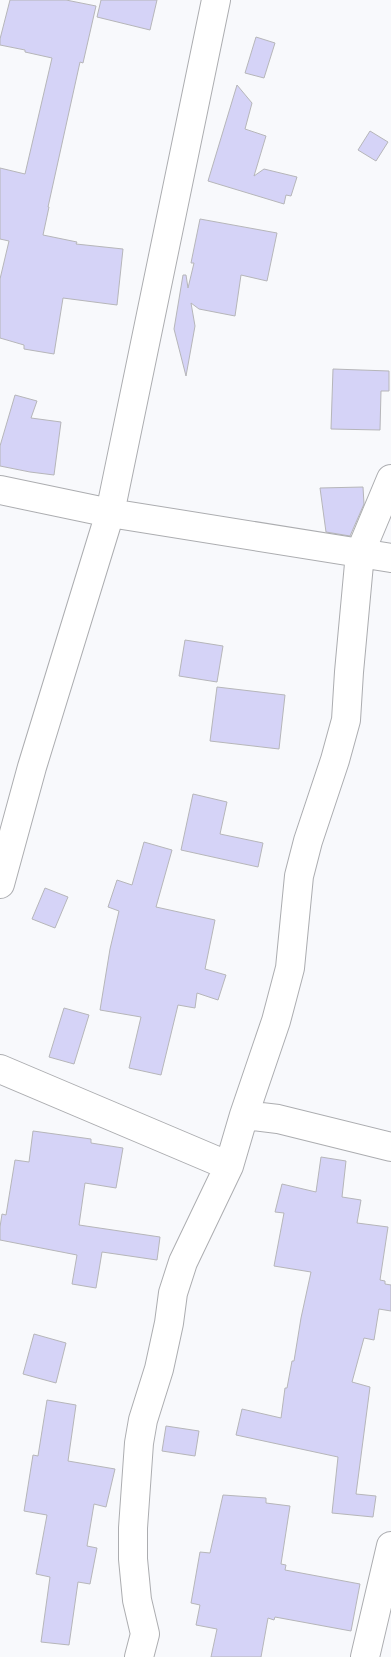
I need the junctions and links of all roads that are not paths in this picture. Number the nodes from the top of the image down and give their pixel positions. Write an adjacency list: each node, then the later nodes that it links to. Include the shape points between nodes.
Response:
1 (216, 0): 4 (street)
2 (391, 479): 5 (street)
3 (0, 490): 4 (street)
4 (110, 513): 5 (street); 7 (street, via 32,767)
5 (360, 553): 6 (street); 9 (street, via 346,720 299,876 290,968)
6 (391, 558)
7 (0, 884)
8 (0, 1069): 11 (street)
9 (244, 1115): 10 (street, via 278,1119); 11 (street)
10 (391, 1147)
11 (229, 1166): 13 (street, via 183,1262 173,1293 159,1369 143,1420 133,1528 137,1600 145,1634)
12 (391, 1546): 14 (street)
13 (138, 1657)
14 (365, 1657)

